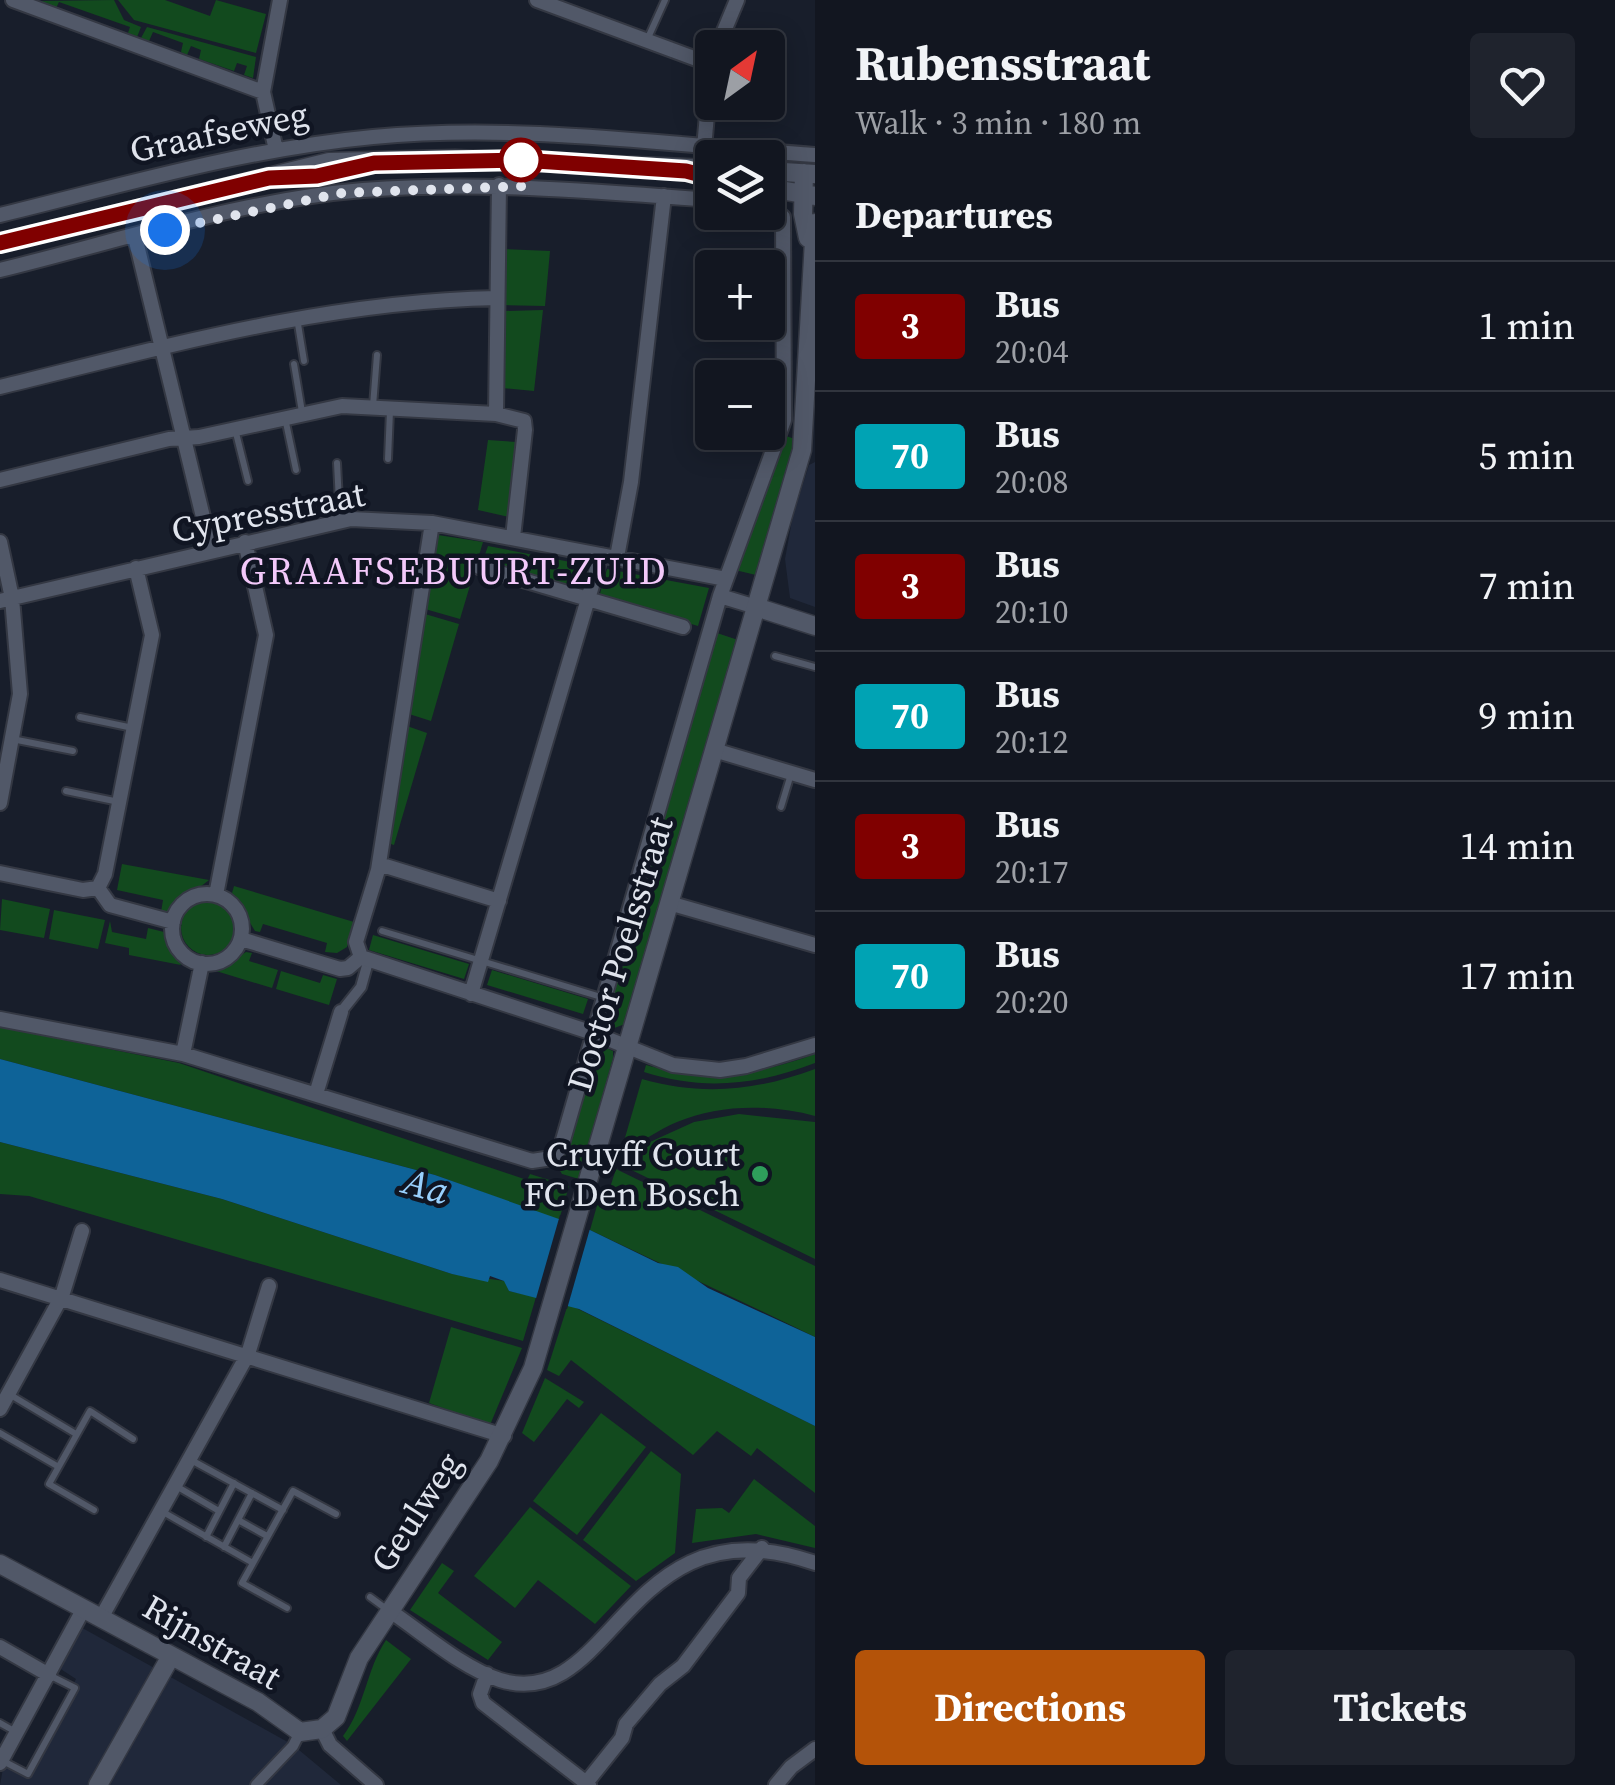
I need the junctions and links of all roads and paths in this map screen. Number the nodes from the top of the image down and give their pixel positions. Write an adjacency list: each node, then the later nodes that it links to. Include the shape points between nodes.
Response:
1 (12, 0): 9 (street)
2 (280, 0): 9 (street)
3 (537, 0): 7 (street)
4 (665, 0): 7 (lane)
5 (738, 0): 6 (street)
6 (725, 30)
7 (646, 41): 8 (street)
8 (695, 56)
9 (263, 92): 12 (street)
10 (454, 133): 11 (street, Graafseweg); 12 (street, Graafseweg); 14 (street)
11 (695, 147)
12 (276, 150): 26 (street, Graafseweg)
13 (815, 155): 15 (street, Graafseweg)
14 (455, 159): 18 (street, Graafseweg); 29 (street, Graafseweg, via 269,178)
15 (785, 162)
16 (695, 170): 18 (street, Graafseweg)
17 (785, 170): 20 (street, Graafseweg)
18 (686, 171): 19 (street, Graafseweg)
19 (695, 173)
20 (810, 174): 23 (street)
21 (785, 179): 23 (street, Graafseweg)
22 (499, 185): 24 (street); 28 (street, via 320,196); 33 (street)
23 (809, 195): 30 (street)
24 (664, 196): 25 (street); 60 (street, via 632,482)
25 (695, 199)
26 (0, 215)
27 (815, 223): 30 (street)
28 (135, 237): 32 (street); 36 (street)
29 (0, 243)
30 (811, 258): 31 (street); 67 (street, Doctor Poelsstraat, via 802,450)
31 (785, 263)
32 (0, 270)
33 (497, 298): 34 (street); 44 (street)
34 (296, 317): 36 (street); 38 (lane)
35 (785, 340): 63 (street, Doctor Poelsstraat, via 784,420)
36 (161, 348): 40 (street); 47 (street)
37 (377, 354): 41 (lane)
38 (304, 361)
39 (294, 364): 43 (lane)
40 (0, 387)
41 (373, 406): 42 (street); 43 (street)
42 (390, 406): 44 (street); 48 (lane)
43 (302, 412): 45 (street)
44 (496, 414): 55 (street, via 524,421)
45 (285, 416): 46 (street); 50 (lane)
46 (235, 429): 47 (street); 52 (lane)
47 (183, 439): 51 (street); 58 (street)
48 (388, 460)
49 (337, 463): 53 (lane)
50 (296, 470)
51 (0, 480)
52 (248, 480)
53 (340, 521): 54 (street, Cypresstraat); 57 (street, Cypresstraat)
54 (432, 523): 55 (street, Cypresstraat); 83 (street)
55 (512, 537): 59 (street, Cypresstraat)
56 (0, 542): 65 (street)
57 (245, 542): 58 (street, Cypresstraat); 86 (street, via 266,635)
58 (211, 550): 61 (street, Cypresstraat)
59 (601, 555): 60 (street, Cypresstraat); 66 (street)
60 (617, 557): 63 (street, Cypresstraat)
61 (136, 568): 65 (street, Cypresstraat); 73 (street, via 152,635)
62 (479, 568): 66 (street)
63 (726, 579): 64 (street, Doctor Poelsstraat)
64 (720, 596): 67 (street); 97 (street, Doctor Poelsstraat)
65 (6, 600): 74 (street, via 20,694)
66 (587, 600): 69 (street); 87 (street)
67 (756, 608): 68 (street); 75 (street, Doctor Poelsstraat)
68 (815, 626)
69 (683, 627)
70 (775, 656): 71 (lane)
71 (815, 667)
72 (80, 718): 73 (lane)
73 (134, 728): 80 (street)
74 (12, 739): 76 (lane); 81 (street)
75 (714, 750): 77 (street); 88 (street, Doctor Poelsstraat)
76 (73, 751)
77 (791, 773): 78 (street); 82 (lane)
78 (815, 780)
79 (66, 791): 80 (lane)
80 (119, 802): 85 (street)
81 (0, 803)
82 (782, 807)
83 (379, 864): 87 (street); 93 (street, via 356,942)
84 (0, 873): 85 (street)
85 (98, 888): 89 (street, via 110,905)
86 (216, 895): 89 (street, via 189,899); 91 (street, via 240,917)
87 (499, 900): 94 (street)
88 (670, 902): 92 (street); 102 (street, Doctor Poelsstraat)
89 (173, 922): 95 (street, via 176,944)
90 (382, 932): 94 (lane)
91 (240, 940): 93 (street, via 340,969); 95 (street, via 226,958)
92 (815, 945)
93 (364, 959): 96 (street); 98 (street, via 360,987)
94 (482, 961): 96 (street); 97 (lane)
95 (202, 963): 103 (street)
96 (472, 994): 100 (street)
97 (602, 998): 100 (street, Doctor Poelsstraat)
98 (341, 1012): 104 (street)
99 (0, 1019): 103 (street)
100 (593, 1033): 102 (street); 104 (street, Doctor Poelsstraat, via 561,1147 542,1162)
101 (815, 1046): 102 (street, via 720,1070 673,1065)
102 (626, 1049): 109 (street, Doctor Poelsstraat)
103 (182, 1054): 104 (street)
104 (316, 1094)
105 (82, 1231): 108 (street)
106 (0, 1280): 108 (street)
107 (269, 1286): 110 (street)
108 (62, 1296): 110 (street); 111 (street)
109 (546, 1320): 115 (street, Geulweg)
110 (248, 1354): 115 (street); 117 (street)
111 (8, 1394): 112 (street); 114 (lane)
112 (0, 1408)
113 (0, 1433): 118 (lane)
114 (76, 1434): 116 (lane, via 90,1411); 118 (lane)
115 (504, 1436): 138 (street, Geulweg)
116 (133, 1439)
117 (190, 1459): 119 (lane); 120 (street)
118 (57, 1466): 122 (lane, via 48,1484)
119 (234, 1483): 121 (lane); 125 (lane)
120 (175, 1485): 124 (street); 125 (lane)
121 (252, 1493): 123 (lane); 127 (lane)
122 (94, 1510)
123 (283, 1510): 126 (lane, via 294,1490); 129 (lane)
124 (160, 1511): 128 (lane); 139 (street)
125 (219, 1511): 128 (lane)
126 (336, 1514)
127 (238, 1520): 129 (lane); 130 (lane)
128 (206, 1536): 130 (lane)
129 (268, 1537): 133 (lane)
130 (224, 1547): 133 (lane)
131 (762, 1548): 132 (street); 143 (street, via 684,1562 642,1594 581,1660 552,1679 517,1683); 151 (street, via 739,1578 738,1594 684,1666 626,1724)
132 (815, 1562)
133 (253, 1563): 136 (lane, via 242,1582)
134 (0, 1564): 137 (street, Rijnstraat)
135 (370, 1597): 138 (lane)
136 (287, 1608)
137 (84, 1610): 139 (street, Rijnstraat); 142 (street)
138 (390, 1611): 143 (street); 145 (street, Geulweg, via 359,1658 336,1718)
139 (102, 1618): 141 (street, Rijnstraat)
140 (0, 1647): 142 (street)
141 (171, 1656): 146 (street, Rijnstraat); 152 (street)
142 (49, 1674): 147 (street); 149 (lane, via 75,1688 66,1706 28,1774)
143 (487, 1674): 150 (street, via 483,1702)
144 (0, 1723): 147 (lane)
145 (322, 1729): 146 (street, Rijnstraat); 154 (street, via 330,1745)
146 (300, 1732): 153 (street)
147 (17, 1733): 149 (street)
148 (815, 1749): 156 (street)
149 (1, 1762)
150 (571, 1771): 151 (street); 155 (street)
151 (588, 1784)
152 (100, 1785)
153 (256, 1785)
154 (376, 1785)
155 (561, 1785)
156 (776, 1785)

